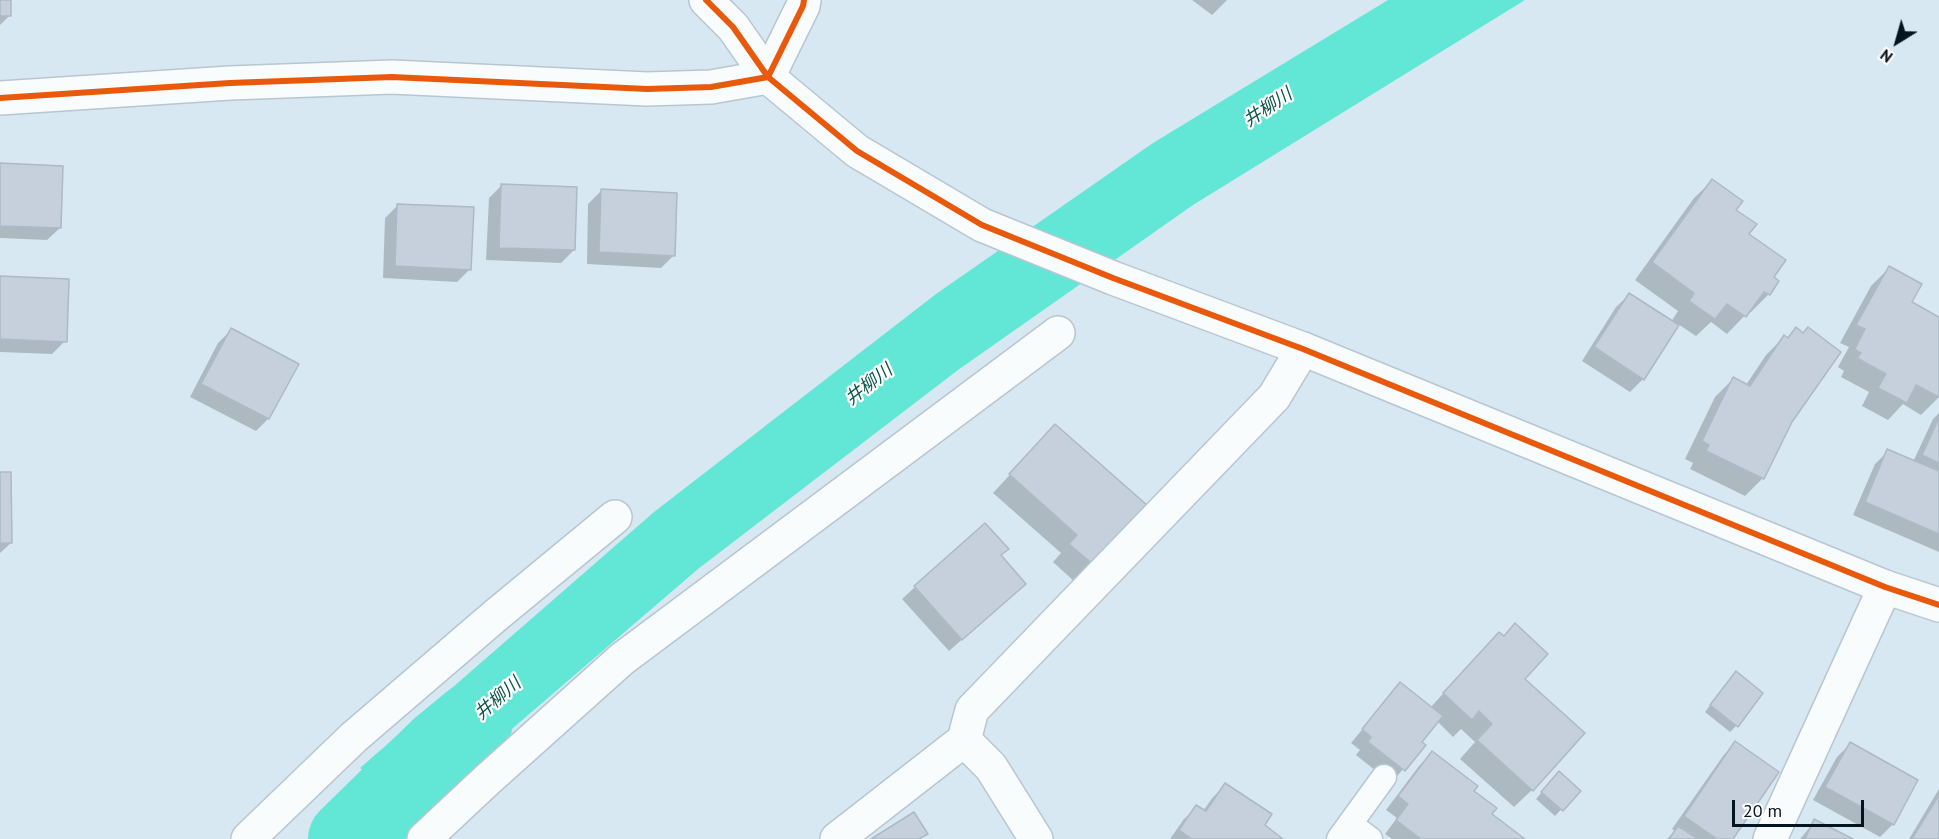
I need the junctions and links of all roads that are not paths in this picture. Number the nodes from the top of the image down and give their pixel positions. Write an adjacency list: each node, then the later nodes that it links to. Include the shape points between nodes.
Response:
1 (706, 0): 3 (street, via 733,27)
2 (804, 0): 3 (street)
3 (768, 77): 4 (street, via 711,87 647,89 393,77); 6 (street, via 857,151 982,225)
4 (0, 98)
5 (1058, 333): 14 (street, via 622,659)
6 (1303, 349): 8 (street); 10 (street, via 1274,397 972,710)
7 (615, 517): 13 (street, via 354,737)
8 (1885, 587): 9 (street); 18 (street)
9 (1939, 606)
10 (964, 740): 15 (street); 16 (street, via 991,767)
11 (1384, 777): 12 (lane)
12 (1344, 831): 17 (lane)
13 (248, 839)
14 (424, 839)
15 (837, 839)
16 (1036, 839)
17 (1370, 839)
18 (1770, 839)

